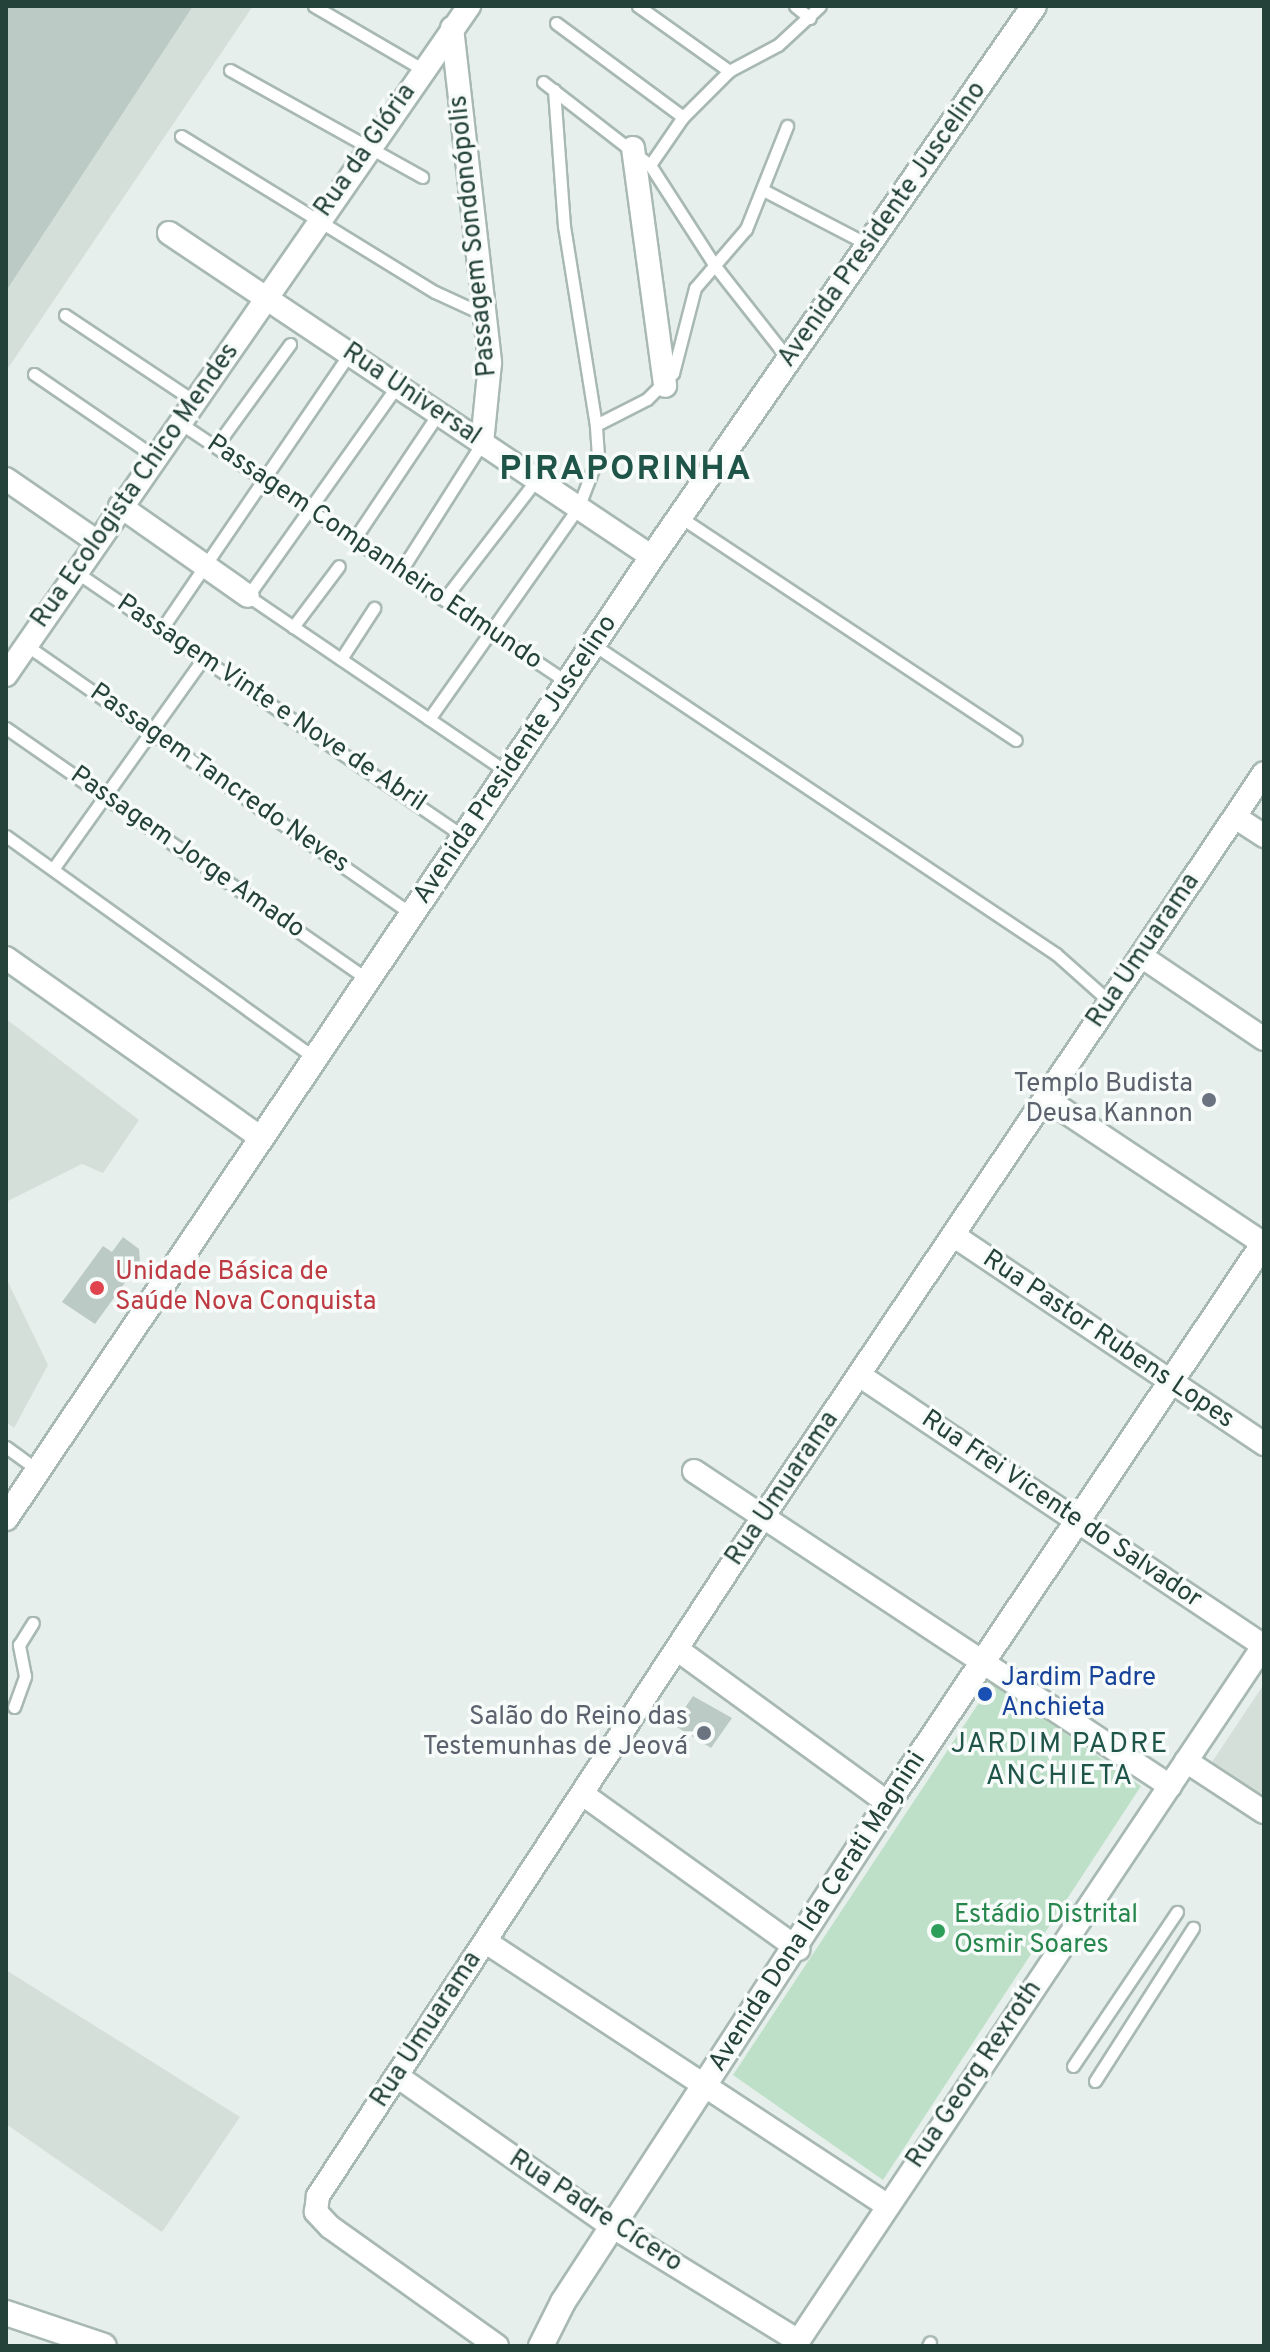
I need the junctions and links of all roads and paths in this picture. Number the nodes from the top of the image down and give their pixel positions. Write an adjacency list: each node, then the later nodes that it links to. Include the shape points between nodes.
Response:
1 (314, 6): 11 (lane)
2 (469, 6): 9 (street, Rua da Glória)
3 (638, 6): 12 (lane)
4 (795, 6): 7 (lane)
5 (820, 6): 7 (lane)
6 (1034, 6): 23 (street, Avenida Presidente Juscelino)
7 (810, 18): 12 (lane, via 778,45)
8 (556, 23): 13 (lane)
9 (452, 28): 11 (street, Rua da Glória); 27 (street, Passagem Sondonópolis)
10 (230, 70): 16 (lane)
11 (424, 70): 16 (street, Rua da Glória)
12 (729, 71): 13 (lane)
13 (683, 117): 18 (lane)
14 (787, 126): 20 (lane)
15 (181, 136): 21 (lane)
16 (367, 145): 19 (lane); 21 (street, Rua da Glória)
17 (633, 148): 18 (lane); 33 (street); 37 (lane, via 548,86)
18 (650, 165): 24 (lane)
19 (422, 177)
20 (763, 190): 23 (lane); 24 (lane, via 746,229)
21 (319, 218): 25 (street, Rua da Glória); 27 (lane, via 435,292)
22 (169, 233): 25 (street, Rua Universal)
23 (869, 245): 30 (street, Avenida Presidente Juscelino)
24 (715, 266): 30 (lane); 33 (lane, via 695,288 678,358)
25 (266, 298): 29 (street, Rua Universal); 34 (street, Rua Ecologista Chico Mendes)
26 (65, 315): 34 (lane)
27 (485, 315): 38 (street, Passagem Sondonópolis, via 490,363)
28 (290, 344): 39 (lane)
29 (349, 354): 32 (street, Rua Universal); 41 (lane)
30 (789, 360): 47 (street, Avenida Presidente Juscelino)
31 (34, 374): 40 (lane)
32 (397, 386): 35 (street, Rua Universal); 45 (lane)
33 (665, 386): 37 (lane)
34 (194, 401): 36 (street, Rua Ecologista Chico Mendes)
35 (438, 414): 38 (street, Rua Universal); 48 (lane)
36 (179, 423): 39 (lane, Passagem Companheiro Edmundo); 40 (street, Rua Ecologista Chico Mendes)
37 (596, 425): 46 (lane, via 598,456)
38 (482, 443): 42 (street, Rua Universal); 53 (lane)
39 (216, 446): 41 (lane, Passagem Companheiro Edmundo)
40 (155, 457): 44 (street, Rua Ecologista Chico Mendes)
41 (264, 478): 45 (lane, Passagem Companheiro Edmundo); 51 (lane)
42 (536, 480): 46 (street, Rua Universal); 56 (lane)
43 (10, 491): 49 (street)
44 (120, 506): 49 (street, Rua Ecologista Chico Mendes); 51 (street)
45 (310, 508): 48 (lane, Passagem Companheiro Edmundo); 55 (lane)
46 (578, 508): 50 (street, Rua Universal); 60 (lane)
47 (680, 517): 50 (street, Avenida Presidente Juscelino); 70 (lane)
48 (355, 538): 53 (lane, Passagem Companheiro Edmundo)
49 (96, 541): 54 (street, Rua Ecologista Chico Mendes)
50 (652, 557): 62 (street, Avenida Presidente Juscelino)
51 (204, 564): 55 (street); 58 (lane)
52 (339, 566): 59 (lane)
53 (402, 569): 56 (lane, Passagem Companheiro Edmundo)
54 (76, 572): 58 (lane, Passagem Vinte e Nove de Abril); 61 (street, Rua Ecologista Chico Mendes)
55 (248, 596): 59 (lane)
56 (446, 597): 60 (lane, Passagem Companheiro Edmundo)
57 (374, 608): 64 (lane)
58 (163, 627): 63 (lane, Passagem Vinte e Nove de Abril)
59 (293, 627): 64 (lane)
60 (491, 629): 66 (lane, Passagem Companheiro Edmundo); 67 (lane)
61 (26, 645): 65 (street, Rua Ecologista Chico Mendes); 69 (lane, Passagem Tancredo Neves)
62 (594, 645): 66 (street, Avenida Presidente Juscelino); 83 (lane, via 1056,954)
63 (204, 657): 69 (lane); 77 (lane, Passagem Vinte e Nove de Abril)
64 (341, 659): 67 (lane)
65 (6, 675)
66 (568, 683): 72 (street, Avenida Presidente Juscelino)
67 (429, 719): 72 (lane)
68 (6, 728): 73 (lane, Passagem Jorge Amado)
69 (154, 732): 73 (lane); 79 (lane, Passagem Tancredo Neves)
70 (1016, 740)
71 (1264, 773): 74 (street, Rua Umuarama)
72 (510, 774): 77 (street, Avenida Presidente Juscelino)
73 (107, 798): 78 (lane); 82 (lane, Passagem Jorge Amado)
74 (1235, 817): 76 (street); 80 (street, Rua Umuarama)
75 (6, 836): 78 (lane)
76 (1264, 836)
77 (465, 837): 79 (street, Avenida Presidente Juscelino)
78 (53, 869): 85 (lane)
79 (412, 914): 82 (street, Avenida Presidente Juscelino)
80 (1141, 956): 83 (street, Rua Umuarama); 84 (street)
81 (6, 958): 87 (street)
82 (368, 980): 85 (street, Avenida Presidente Juscelino)
83 (1110, 1002): 86 (street, Rua Umuarama)
84 (1264, 1039)
85 (314, 1057): 87 (street, Avenida Presidente Juscelino)
86 (1045, 1098): 88 (street, Rua Umuarama); 89 (street)
87 (260, 1137): 94 (street, Avenida Presidente Juscelino)
88 (953, 1235): 90 (street, Rua Umuarama); 91 (street, Rua Pastor Rubens Lopes)
89 (1264, 1244): 91 (street, Avenida Dona Ida Cerati Magnini)
90 (859, 1375): 96 (street, Rua Umuarama); 98 (street, Rua Frei Vicente do Salvador)
91 (1171, 1382): 92 (street, Rua Pastor Rubens Lopes); 98 (street, Avenida Dona Ida Cerati Magnini)
92 (1264, 1444)
93 (6, 1447): 94 (lane)
94 (38, 1470): 97 (street, Avenida Presidente Juscelino)
95 (694, 1471): 96 (street)
96 (765, 1514): 101 (street, Rua Umuarama); 102 (street)
97 (6, 1518)
98 (1077, 1521): 100 (street, Rua Frei Vicente do Salvador); 102 (street, Avenida Dona Ida Cerati Magnini)
99 (33, 1623): 103 (lane, via 19,1645 25,1676)
100 (1264, 1646): 104 (street, Rua Georg Rexroth)
101 (678, 1650): 106 (street, Rua Umuarama); 107 (street)
102 (983, 1660): 105 (street); 107 (street, Avenida Dona Ida Cerati Magnini)
103 (14, 1707)
104 (1186, 1761): 105 (street, Rua Georg Rexroth); 108 (street)
105 (1170, 1786): 117 (street, Rua Georg Rexroth)
106 (584, 1795): 111 (street, Rua Umuarama); 112 (street)
107 (888, 1803): 112 (street, Avenida Dona Ida Cerati Magnini)
108 (1264, 1812)
109 (1177, 1912): 113 (lane)
110 (1193, 1928): 115 (lane)
111 (486, 1942): 114 (street, Rua Umuarama); 116 (street)
112 (798, 1949): 116 (street, Avenida Dona Ida Cerati Magnini)
113 (1073, 2066)
114 (397, 2076): 118 (street, Rua Padre Cícero); 122 (street, Rua Umuarama, via 318,2196 316,2212)
115 (1095, 2081)
116 (705, 2085): 117 (street); 118 (street, Avenida Dona Ida Cerati Magnini)
117 (887, 2205): 120 (street, Rua Georg Rexroth)
118 (613, 2227): 120 (street, Rua Padre Cícero); 123 (street, Avenida Dona Ida Cerati Magnini)
119 (6, 2313): 121 (street)
120 (796, 2344)
121 (104, 2346)
122 (497, 2346)
123 (541, 2346)

